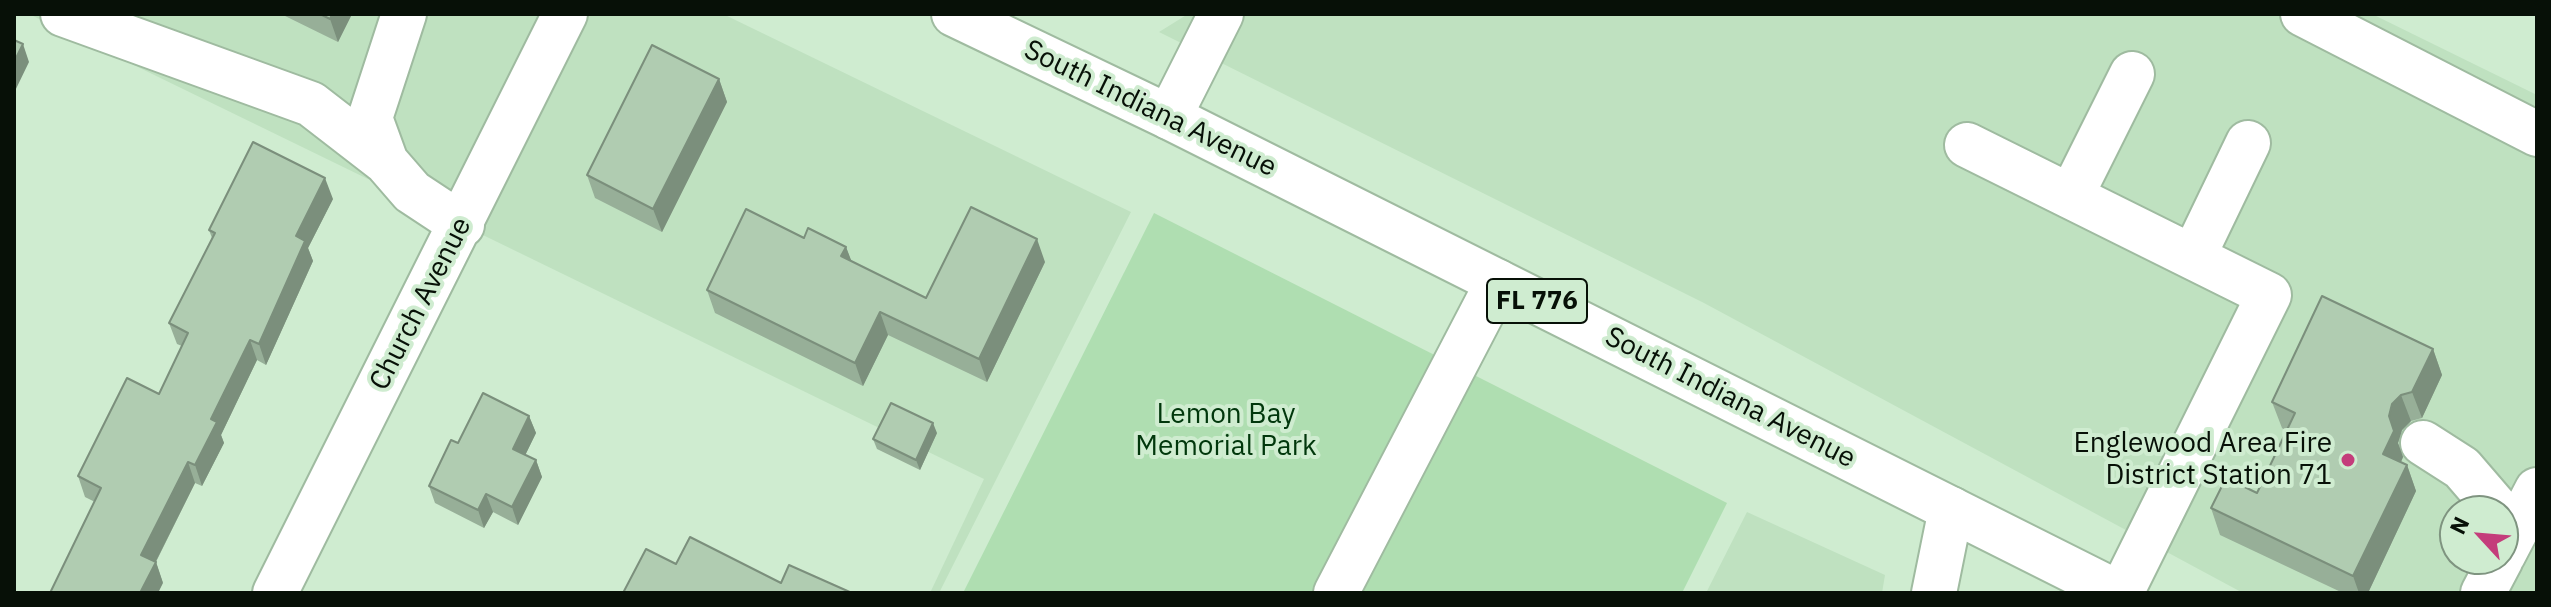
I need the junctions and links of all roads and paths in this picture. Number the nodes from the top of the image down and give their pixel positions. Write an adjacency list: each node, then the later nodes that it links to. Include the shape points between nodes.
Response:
1 (63, 14): 12 (main road, via 311,104)
2 (404, 14): 12 (main road, via 370,118)
3 (565, 14): 14 (main road, Church Avenue)
4 (954, 14): 8 (main road, South Indiana Avenue / FL 776)
5 (1221, 14): 8 (main road)
6 (2303, 14): 9 (main road)
7 (2132, 74): 13 (main road)
8 (1169, 117): 16 (main road, South Indiana Avenue / FL 776)
9 (2537, 134)
10 (2248, 143): 15 (main road)
11 (1967, 145): 13 (main road)
12 (386, 162): 14 (main road, via 412,192)
13 (2071, 196): 15 (main road)
14 (462, 225): 20 (main road, Church Avenue)
15 (2193, 257): 23 (main road, via 2269,295)
16 (1498, 282): 19 (main road, South Indiana Avenue / FL 776); 21 (main road)
17 (2423, 443): 18 (main road, via 2462,468)
18 (2486, 495)
19 (1951, 509): 22 (main road); 23 (main road, South Indiana Avenue / FL 776)
20 (275, 593)
21 (1336, 593)
22 (1934, 593)
23 (2119, 593)

